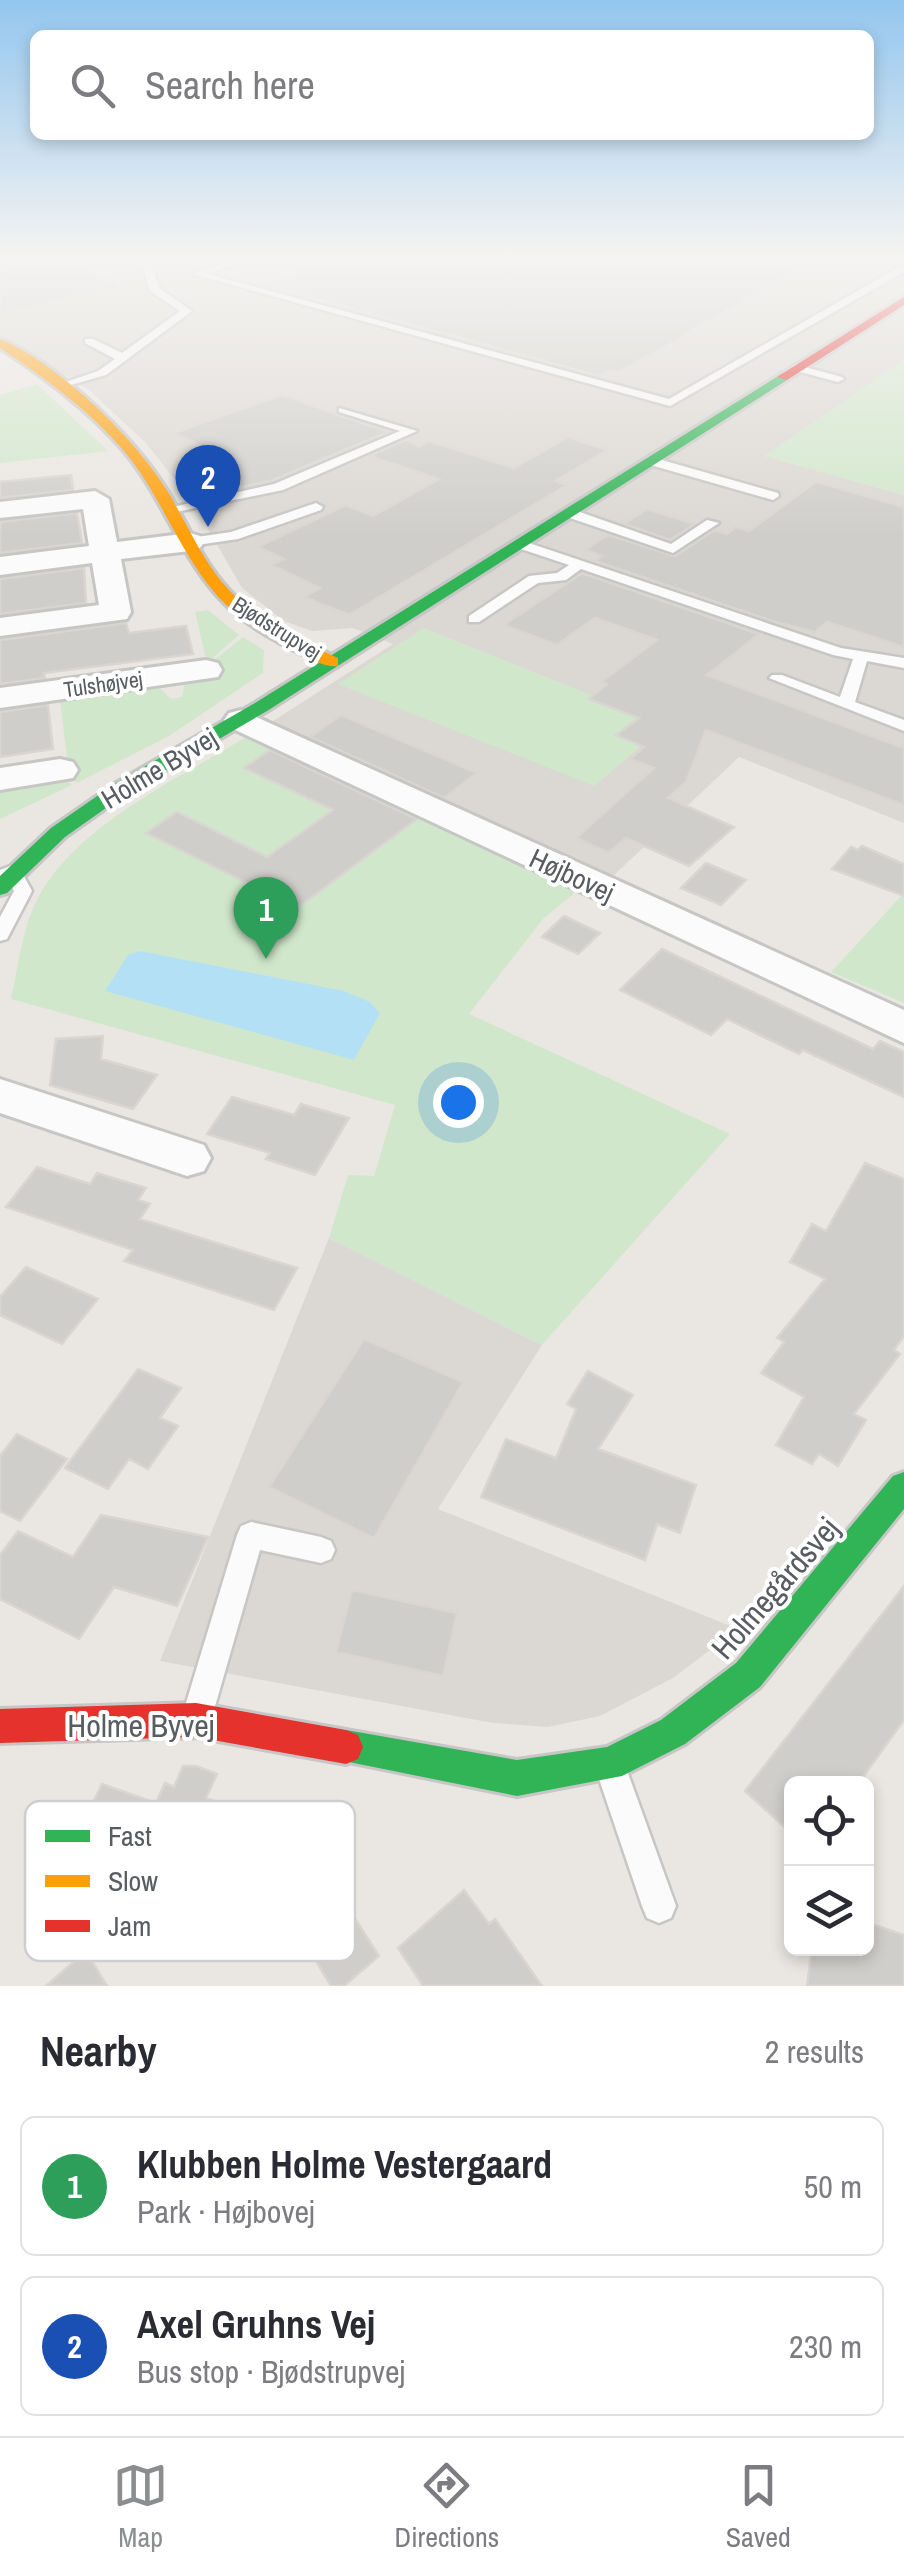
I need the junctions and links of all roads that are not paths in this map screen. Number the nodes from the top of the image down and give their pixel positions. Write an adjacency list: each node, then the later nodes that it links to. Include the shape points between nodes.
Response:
1 (11, 351): 10 (street, Bjødstrupvej)
2 (106, 351): 7 (lane)
3 (134, 351): 7 (lane)
4 (479, 351): 5 (lane, via 670,403)
5 (761, 351)
6 (824, 351): 8 (street, Holme Byvej)
7 (125, 357): 10 (lane, via 102,374)
8 (797, 368): 9 (lane); 12 (street, Holme Byvej)
9 (838, 378)
10 (64, 386): 14 (street, Bjødstrupvej, via 119,438)
11 (344, 410): 14 (lane, via 411,432 278,487)
12 (651, 460): 13 (lane); 17 (street, Holme Byvej)
13 (773, 496)
14 (170, 508): 19 (street, Bjødstrupvej)
15 (316, 508): 19 (lane, via 233,536)
16 (0, 510): 21 (street, via 95,499)
17 (569, 513): 18 (lane, via 673,549); 20 (street, Holme Byvej)
18 (712, 523)
19 (190, 542): 21 (street); 27 (street, Bjødstrupvej, via 233,604)
20 (520, 544): 22 (lane); 27 (street, Holme Byvej)
21 (106, 554): 23 (street); 25 (street, via 116,612)
22 (580, 564): 24 (lane, via 561,577 534,579); 26 (lane)
23 (0, 566)
24 (474, 619)
25 (0, 627)
26 (860, 658): 28 (lane); 32 (lane)
27 (332, 662): 33 (street, Holme Byvej)
28 (904, 663)
29 (206, 670): 31 (street, Tulshøjvej)
30 (776, 678): 32 (lane)
31 (0, 698)
32 (846, 704): 34 (lane)
33 (240, 720): 37 (street, Holme Byvej, via 104,800); 39 (street, Højbovej)
34 (904, 726)
35 (60, 770): 36 (street)
36 (0, 779)
37 (3, 876): 38 (lane, via 22,891)
38 (0, 935)
39 (904, 1028)
40 (0, 1096): 41 (street)
41 (187, 1158)
42 (902, 1490): 47 (street, Holmegårdsvej, via 748,1675 673,1732)
43 (322, 1550): 44 (lane, via 251,1535)
44 (196, 1720): 45 (street, Holme Byvej); 46 (street, Holme Byvej)
45 (0, 1726)
46 (399, 1758): 47 (street, Holmegårdsvej, via 517,1778)
47 (610, 1764): 48 (lane)
48 (660, 1906)

